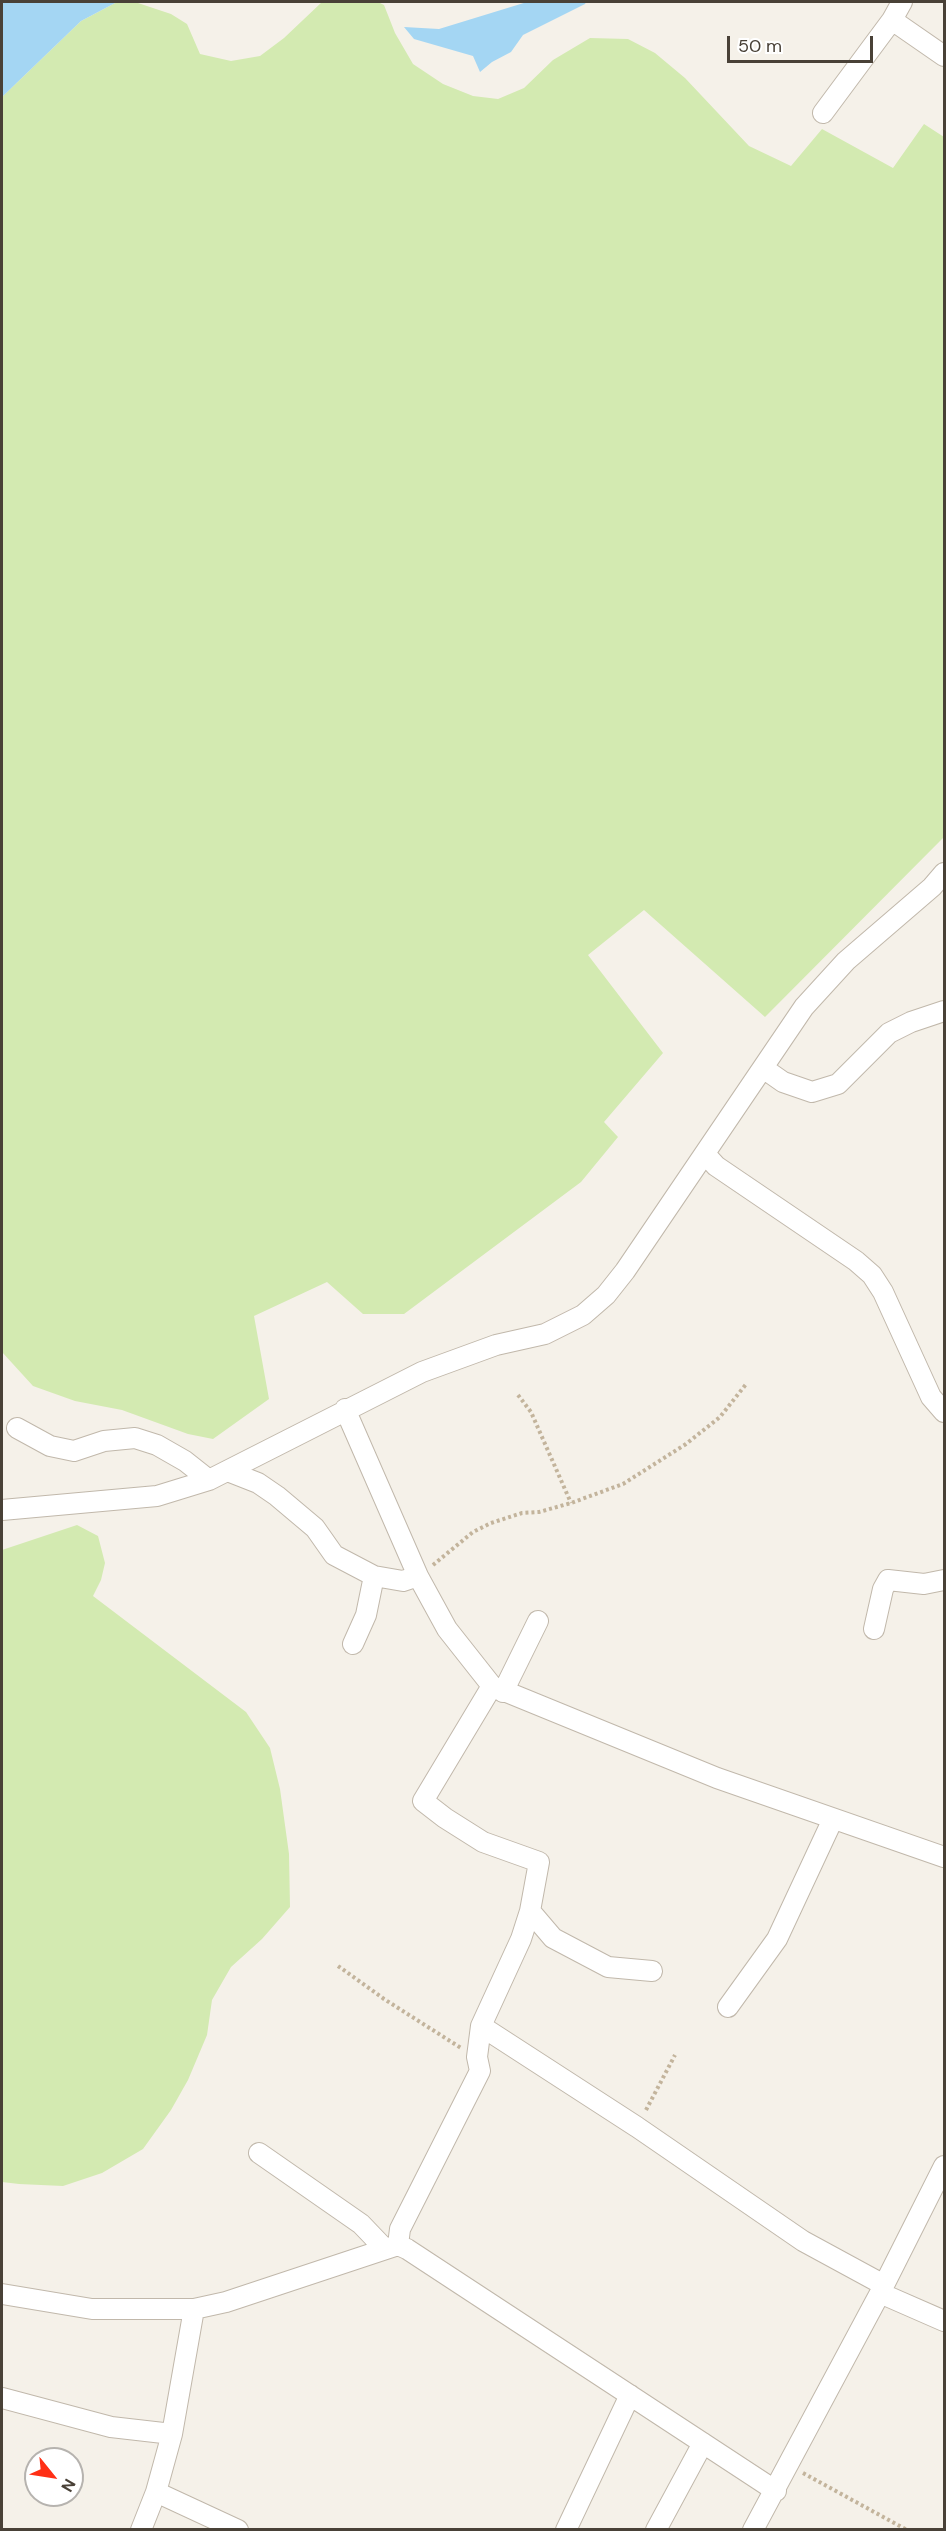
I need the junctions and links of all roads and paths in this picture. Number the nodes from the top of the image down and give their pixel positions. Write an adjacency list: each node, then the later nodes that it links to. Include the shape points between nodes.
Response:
1 (902, 2): 2 (street)
2 (892, 20): 3 (street); 4 (street)
3 (945, 56)
4 (824, 113)
5 (945, 873): 7 (street, via 846,961 804,1007)
6 (945, 1011): 7 (street, via 889,1033 838,1084 812,1092 783,1082)
7 (764, 1068): 8 (street)
8 (705, 1154): 11 (street, via 625,1271 583,1315 545,1334 496,1345 422,1372); 12 (street, via 716,1166 872,1275 931,1397)
9 (747, 1383): 16 (path, via 720,1417 686,1444 623,1484)
10 (518, 1395): 16 (path, via 531,1412)
11 (345, 1409): 14 (street); 19 (street)
12 (945, 1412)
13 (17, 1428): 15 (street, via 50,1446 74,1451 104,1441 135,1438 176,1455)
14 (230, 1472): 15 (street); 18 (street, via 277,1496 315,1528 334,1555)
15 (209, 1480): 17 (street, via 158,1496)
16 (571, 1503): 19 (path, via 522,1513 473,1532)
17 (2, 1509)
18 (374, 1576): 19 (street, via 403,1581); 23 (street, via 366,1615)
19 (418, 1576): 24 (street, via 447,1629)
20 (945, 1580): 22 (street, via 924,1584 888,1580)
21 (538, 1621): 24 (street)
22 (874, 1629)
23 (353, 1644)
24 (498, 1689): 25 (street, via 717,1778); 27 (street, via 423,1801 483,1842 539,1862)
25 (833, 1819): 26 (street); 30 (street, via 777,1939)
26 (945, 1857)
27 (530, 1911): 29 (street, via 553,1938 608,1967); 31 (street)
28 (338, 1966): 33 (path)
29 (652, 1971)
30 (728, 2007)
31 (480, 2026): 33 (street); 34 (street)
32 (675, 2055): 34 (path)
33 (477, 2057): 37 (street, via 480,2071)
34 (637, 2127): 38 (street, via 803,2241)
35 (259, 2153): 37 (street)
36 (945, 2166): 38 (street)
37 (391, 2247): 40 (street); 42 (street)
38 (882, 2289): 41 (street); 46 (street)
39 (2, 2294): 40 (street, via 92,2309)
40 (194, 2309): 44 (street)
41 (945, 2321)
42 (630, 2395): 45 (street); 51 (street)
43 (2, 2398): 44 (street, via 111,2427)
44 (172, 2434): 48 (street)
45 (703, 2443): 47 (street); 52 (street)
46 (789, 2465): 47 (street); 54 (path)
47 (776, 2491): 53 (street)
48 (156, 2492): 49 (street); 50 (street)
49 (141, 2529)
50 (238, 2529)
51 (566, 2529)
52 (656, 2529)
53 (753, 2529)
54 (907, 2529)

